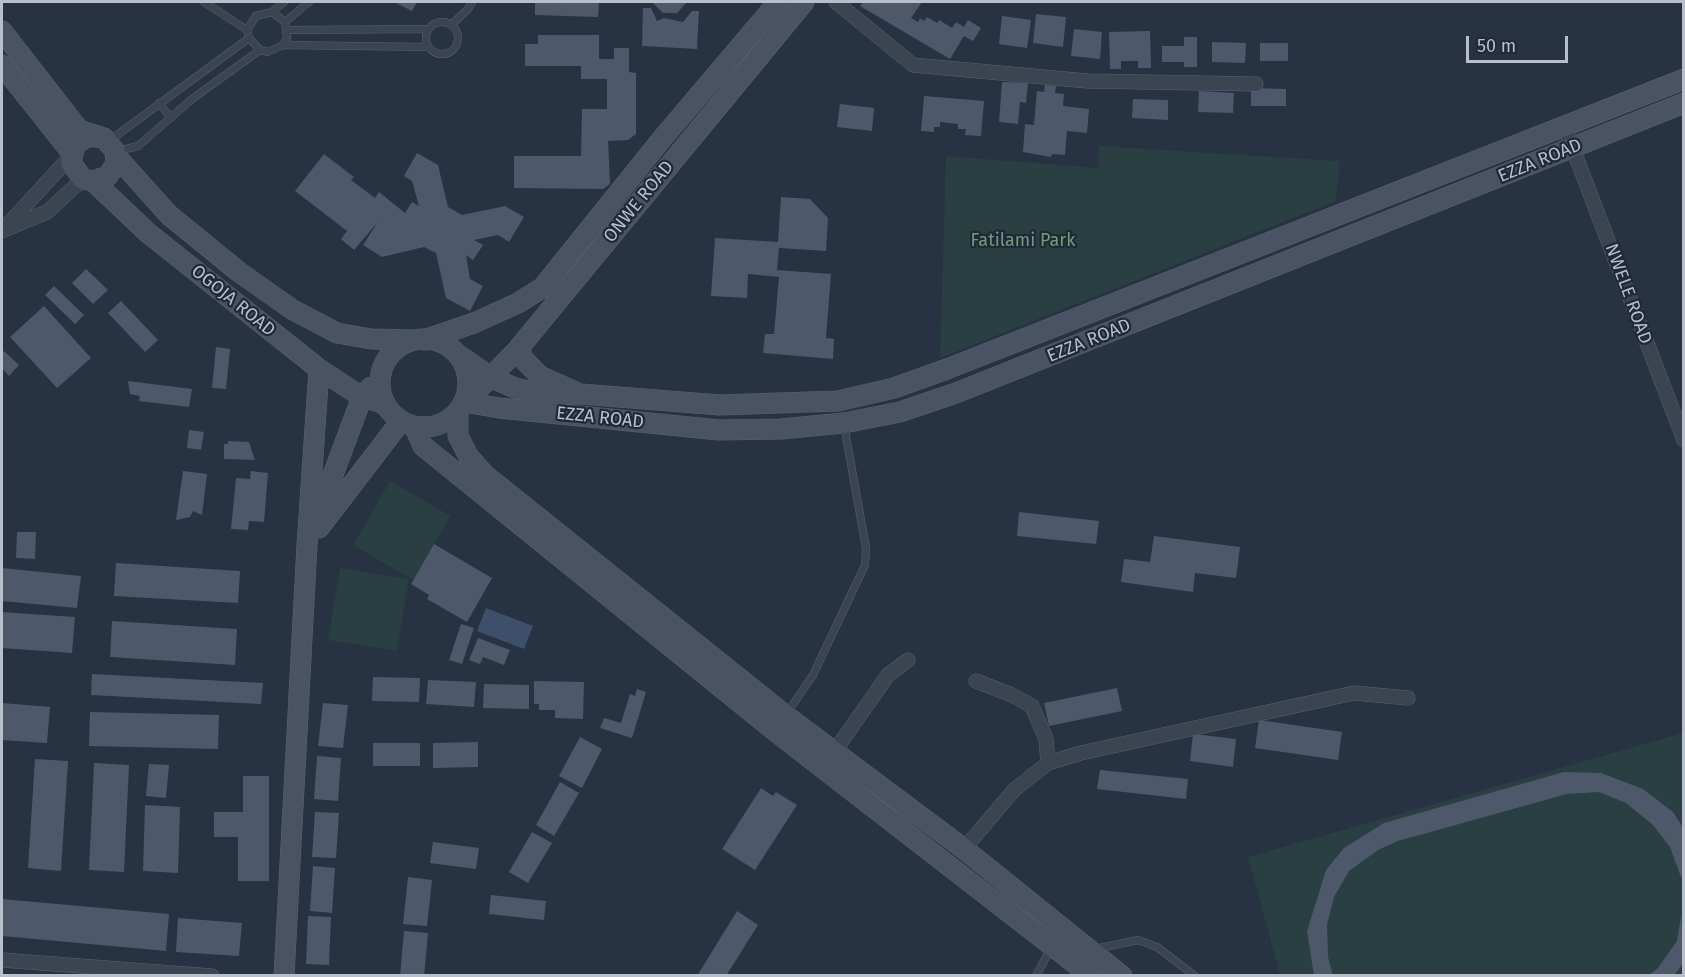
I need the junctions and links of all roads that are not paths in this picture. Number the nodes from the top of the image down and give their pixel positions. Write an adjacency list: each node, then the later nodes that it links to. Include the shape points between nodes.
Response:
1 (204, 2): 12 (lane)
2 (284, 2): 8 (lane)
3 (309, 2): 9 (lane)
4 (472, 2): 10 (lane)
5 (778, 2): 26 (main road, ONWE ROAD)
6 (804, 2): 30 (main road, ONWE ROAD)
7 (836, 2): 21 (street, via 913,65 1087,81)
8 (272, 12): 9 (lane); 12 (lane, via 256,16)
9 (285, 21): 13 (lane)
10 (451, 25): 11 (lane, via 439,22); 17 (lane, via 458,35 455,48 438,54)
11 (428, 29): 13 (lane); 17 (lane)
12 (247, 30): 15 (lane)
13 (288, 30): 16 (lane)
14 (2, 31): 27 (main road, OGOJA ROAD, via 79,130)
15 (249, 38): 18 (lane); 22 (lane)
16 (283, 45): 17 (lane); 18 (lane, via 268,52)
17 (428, 47)
18 (260, 50): 24 (lane)
19 (2, 65): 29 (main road)
20 (1683, 80): 25 (main road, EZZA ROAD)
21 (1256, 84)
22 (159, 103): 24 (lane); 27 (lane)
23 (1683, 103): 28 (main road, EZZA ROAD)
24 (171, 118): 27 (lane, via 138,146)
25 (1565, 128): 28 (street, NWELE ROAD); 37 (main road, EZZA ROAD)
26 (661, 140): 30 (main road); 33 (main road, ONWE ROAD, via 542,288 474,323)
27 (111, 146): 29 (main road, via 88,136 81,139); 31 (main road, via 113,171 108,176); 33 (main road, OGOJA ROAD, via 169,215 293,310 337,333 371,339)
28 (1574, 147): 40 (main road, EZZA ROAD); 45 (street, NWELE ROAD)
29 (71, 154): 31 (main road, via 73,169); 32 (street)
30 (678, 154): 34 (main road, ONWE ROAD)
31 (88, 180): 32 (street, via 47,212); 36 (main road, OGOJA ROAD, via 148,233)
32 (2, 231)
33 (420, 340): 35 (main road, via 444,345); 38 (main road, via 396,349)
34 (518, 349): 39 (main road, ONWE ROAD); 41 (main road, via 540,376)
35 (456, 353): 39 (main road, EZZA ROAD); 43 (main road, via 466,372)
36 (319, 369): 42 (main road, OGOJA ROAD); 49 (main road)
37 (947, 369): 40 (main road); 41 (main road, EZZA ROAD, via 894,388 838,400 720,405)
38 (380, 375): 42 (main road); 44 (main road)
39 (492, 378): 41 (main road, EZZA ROAD, via 541,394); 43 (main road, ONWE ROAD)
40 (956, 393): 46 (main road, EZZA ROAD, via 900,412)
41 (581, 394)
42 (362, 397): 44 (main road, OGOJA ROAD); 49 (main road)
43 (463, 402): 46 (main road, EZZA ROAD, via 719,429); 47 (main road, via 438,425); 53 (main road, via 458,436 485,475)
44 (385, 404): 47 (main road)
45 (1679, 416): 48 (street, NWELE ROAD)
46 (844, 423): 53 (lane, via 866,548 865,564 813,675)
47 (408, 424): 49 (main road); 58 (main road, via 423,446 775,731)
48 (1683, 441)
49 (307, 545): 62 (main road)
50 (908, 660): 54 (street, via 888,675)
51 (976, 681): 55 (street, via 1032,706 1046,739)
52 (1408, 698): 55 (street, via 1354,693)
53 (785, 715): 54 (main road)
54 (834, 752): 56 (main road)
55 (1048, 763): 56 (street, via 1014,790)
56 (964, 849): 57 (main road)
57 (1064, 929): 58 (lane); 59 (main road)
58 (1053, 945): 63 (lane); 64 (main road)
59 (1090, 950): 65 (main road); 66 (lane, via 1138,940 1157,947)
60 (2, 960): 61 (street)
61 (212, 975)
62 (284, 975)
63 (1036, 975)
64 (1091, 975)
65 (1122, 975)
66 (1195, 975)

